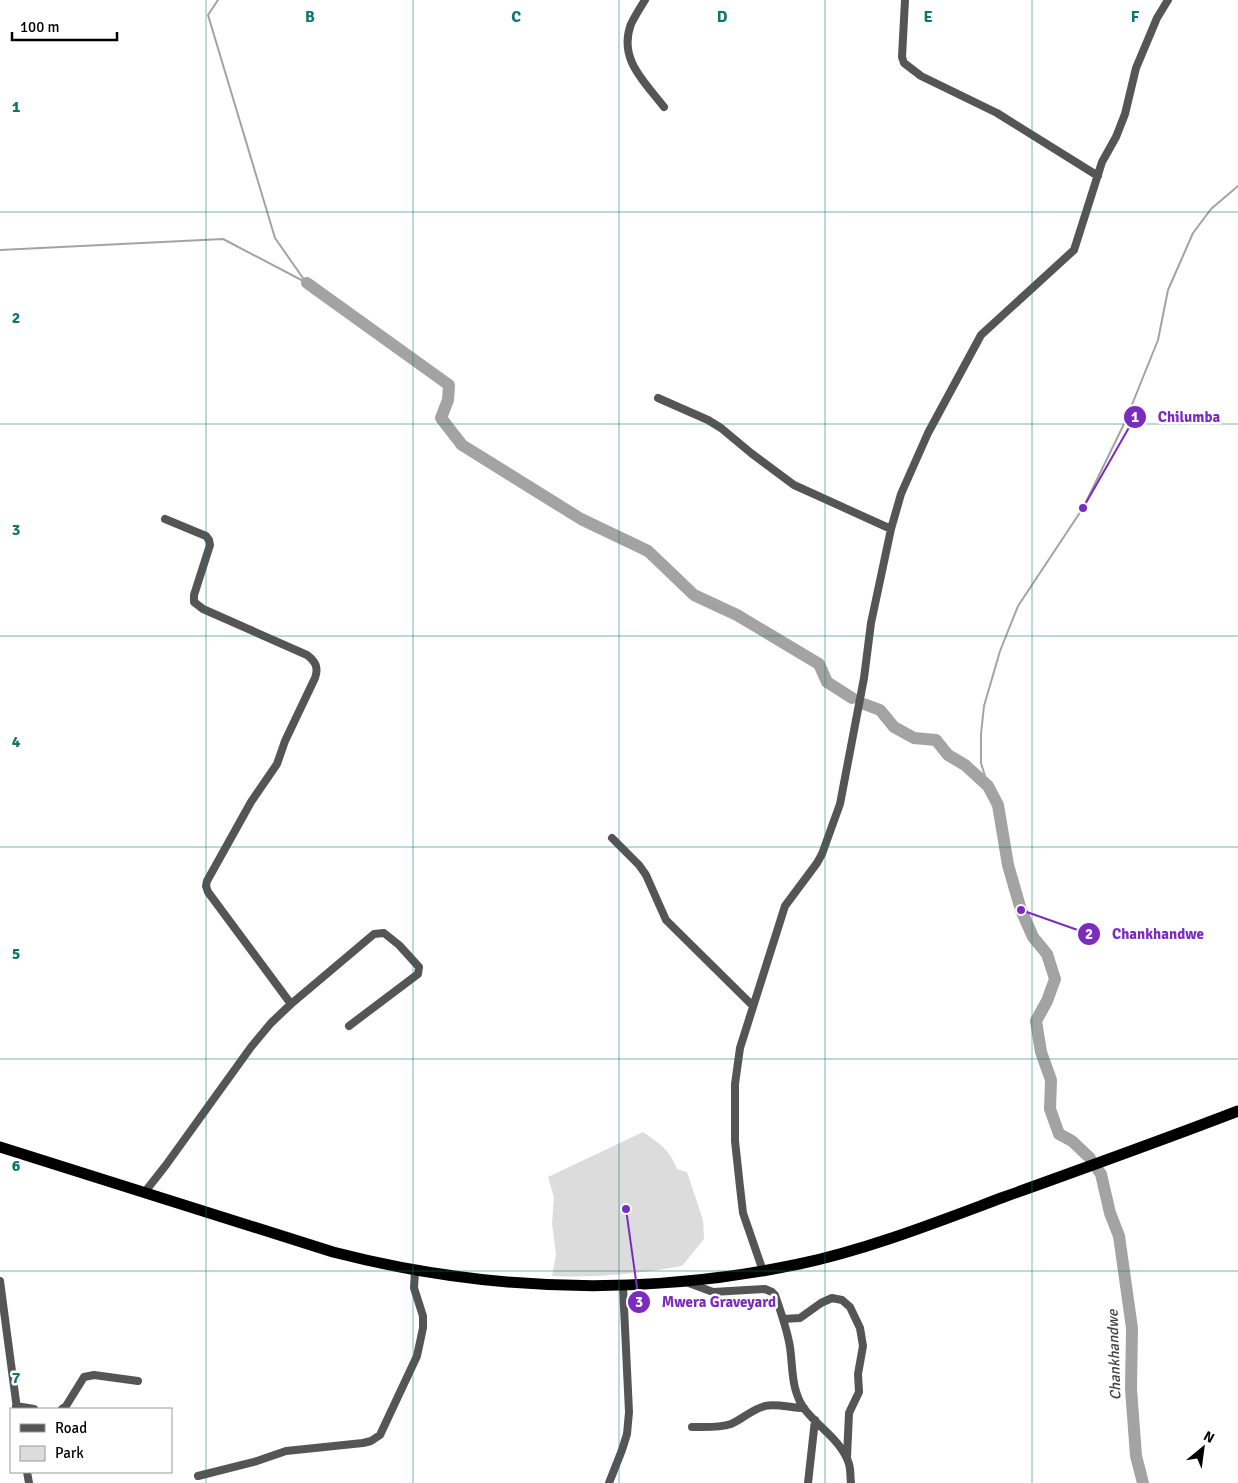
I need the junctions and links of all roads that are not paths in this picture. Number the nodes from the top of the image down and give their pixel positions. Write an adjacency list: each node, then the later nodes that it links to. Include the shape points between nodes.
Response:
1 (645, 0): 4 (street, via 632,24 627,52 631,63)
2 (905, 0): 5 (street, via 902,57 908,67 997,113)
3 (1168, 0): 5 (street, via 1136,68 1126,114)
4 (664, 108)
5 (1098, 176): 8 (street, via 1074,250 976,342 928,433)
6 (658, 398): 8 (street, via 721,428 794,485)
7 (165, 520): 10 (street, via 209,540 194,602 203,609 307,655 317,668 277,764 251,802 206,886)
8 (890, 529): 11 (street, via 840,804 817,863 785,906)
9 (612, 838): 11 (street, via 646,875 666,920)
10 (291, 1004): 12 (street, via 374,934 384,933 419,967 418,974); 15 (street, via 250,1047)
11 (753, 1006): 17 (street, via 737,1063 735,1141 743,1213)
12 (349, 1026)
13 (1238, 1111): 17 (highway, via 888,1239 801,1264)
14 (0, 1147): 15 (highway)
15 (144, 1193): 16 (highway, via 333,1252)
16 (415, 1271): 20 (highway, via 538,1286); 29 (street, via 414,1288 423,1316 422,1337 406,1382 380,1435 363,1443 286,1451)
17 (763, 1271): 19 (highway)
18 (0, 1281): 23 (street)
19 (685, 1281): 20 (highway); 21 (street, via 713,1292 769,1290 775,1295)
20 (623, 1286): 30 (street, via 630,1412 627,1434)
21 (783, 1319): 25 (street, via 790,1346 793,1385); 28 (street, via 800,1318 832,1298 842,1300 850,1307 860,1328 863,1346 858,1374 859,1392 849,1414)
22 (138, 1381): 24 (street, via 94,1374 84,1377)
23 (17, 1408)
24 (63, 1408)
25 (804, 1408): 26 (street); 27 (street, via 764,1406 732,1424)
26 (815, 1420): 28 (street); 31 (street)
27 (692, 1427)
28 (847, 1459): 32 (street)
29 (198, 1476)
30 (609, 1483)
31 (808, 1483)
32 (851, 1483)

